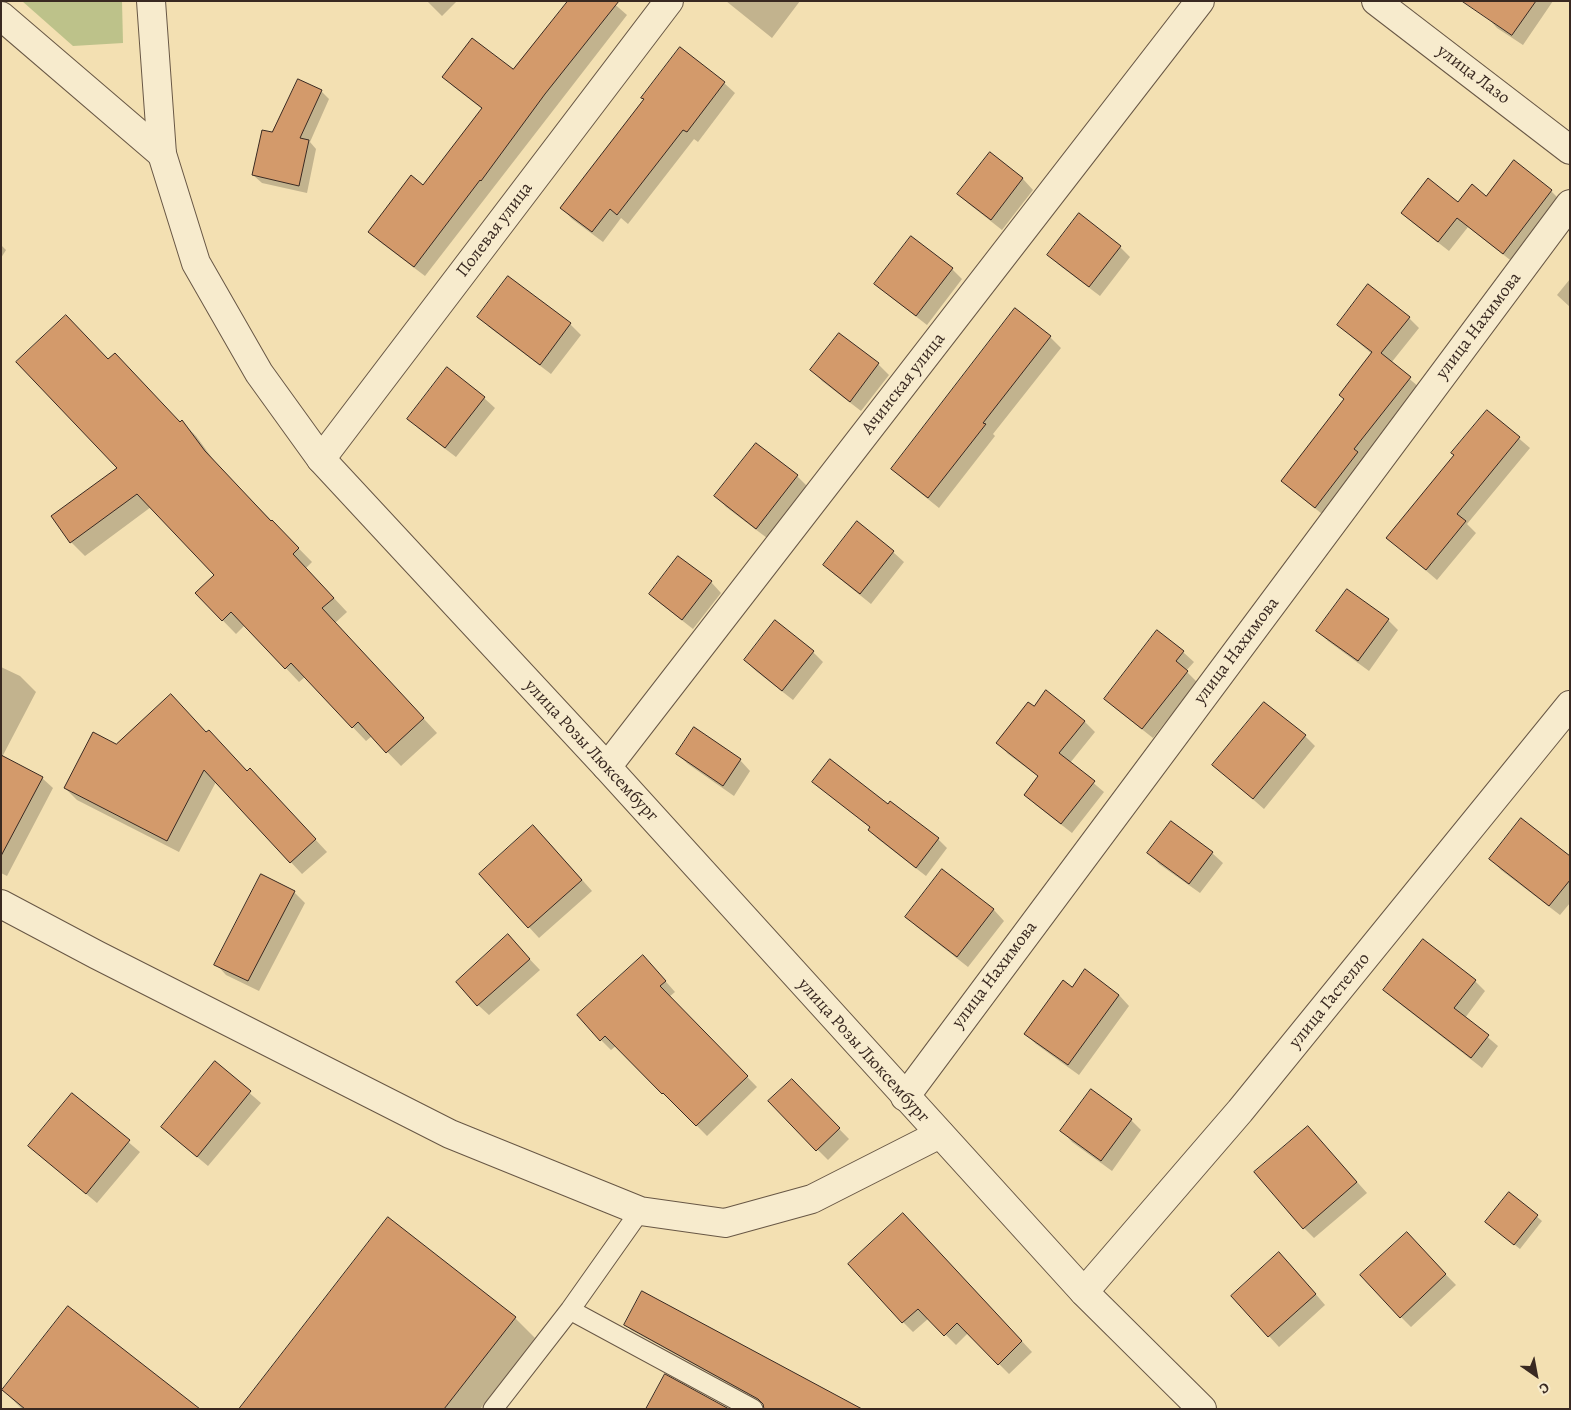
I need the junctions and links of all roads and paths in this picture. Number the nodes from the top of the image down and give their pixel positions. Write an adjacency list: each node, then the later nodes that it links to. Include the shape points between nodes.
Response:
1 (152, 1): 7 (street, улица Розы Люксембург)
2 (669, 1): 9 (street, Полевая улица)
3 (1200, 1): 11 (street, Ачинская улица)
4 (1376, 1): 6 (street, улица Лазо)
5 (1, 16): 7 (street)
6 (1570, 150)
7 (162, 154): 9 (street, улица Розы Люксембург, via 196,264 259,374)
8 (1570, 204): 13 (street, улица Нахимова)
9 (321, 459): 11 (street, улица Розы Люксембург)
10 (1570, 705): 16 (street, улица Гастелло, via 1240,1111)
11 (607, 767): 13 (street, улица Розы Люксембург)
12 (1, 904): 15 (street, via 450,1134)
13 (905, 1097): 14 (street, улица Розы Люксембург)
14 (940, 1134): 15 (street, via 812,1199 725,1223); 16 (street, улица Розы Люксембург)
15 (640, 1211): 17 (lane)
16 (1084, 1292): 20 (street, улица Розы Люксембург)
17 (570, 1310): 18 (lane); 19 (lane)
18 (493, 1409)
19 (753, 1409)
20 (1202, 1409)

